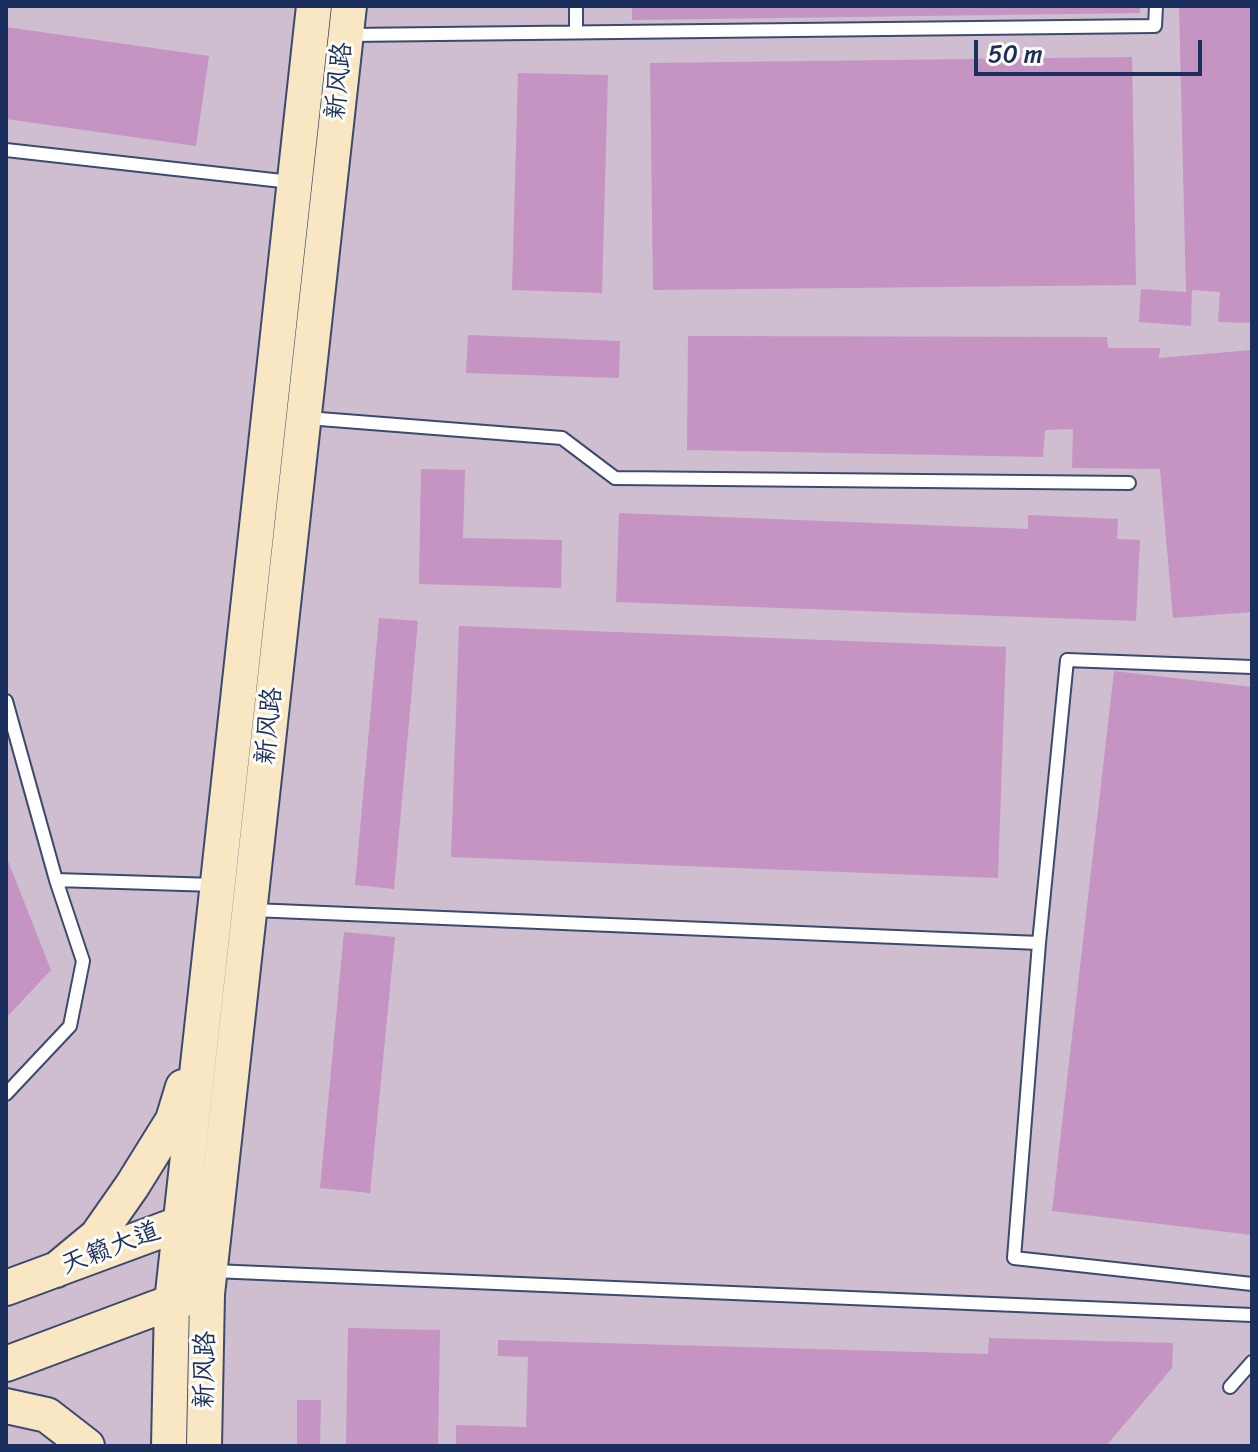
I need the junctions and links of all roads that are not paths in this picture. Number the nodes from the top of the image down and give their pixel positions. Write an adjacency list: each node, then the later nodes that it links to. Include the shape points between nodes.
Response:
1 (314, 6): 7 (main road, 新风路)
2 (576, 6): 5 (lane)
3 (1156, 6): 5 (lane, via 1155,26)
4 (347, 20): 5 (lane); 8 (main road, 新风路)
5 (576, 32)
6 (6, 150): 7 (lane)
7 (295, 182): 13 (main road, 新风路)
8 (304, 418): 9 (lane, via 562,438 615,478); 14 (main road, 新风路)
9 (1129, 483)
10 (1252, 667): 15 (lane, via 1067,660)
11 (6, 701): 12 (lane)
12 (56, 880): 13 (lane); 17 (lane, via 83,961 70,1026)
13 (218, 885): 16 (main road, 新风路)
14 (250, 910): 15 (lane); 18 (main road, 新风路)
15 (1039, 943): 22 (lane, via 1014,1258)
16 (204, 1017): 19 (main road, 新风路); 20 (main road, via 173,1120 97,1236)
17 (6, 1094)
18 (217, 1210): 19 (main road, 天籁大道); 21 (main road, 新风路)
19 (182, 1222): 20 (main road, 天籁大道); 24 (main road, 新风路)
20 (56, 1270): 23 (main road, 天籁大道)
21 (209, 1283): 24 (main road); 25 (lane); 32 (main road, 新风路)
22 (1252, 1284)
23 (6, 1288)
24 (172, 1302): 27 (main road); 31 (main road, 新风路)
25 (1252, 1315)
26 (1252, 1362): 28 (lane)
27 (6, 1364)
28 (1230, 1387)
29 (6, 1406): 30 (main road, via 47,1415)
30 (87, 1446)
31 (169, 1446)
32 (204, 1446)

